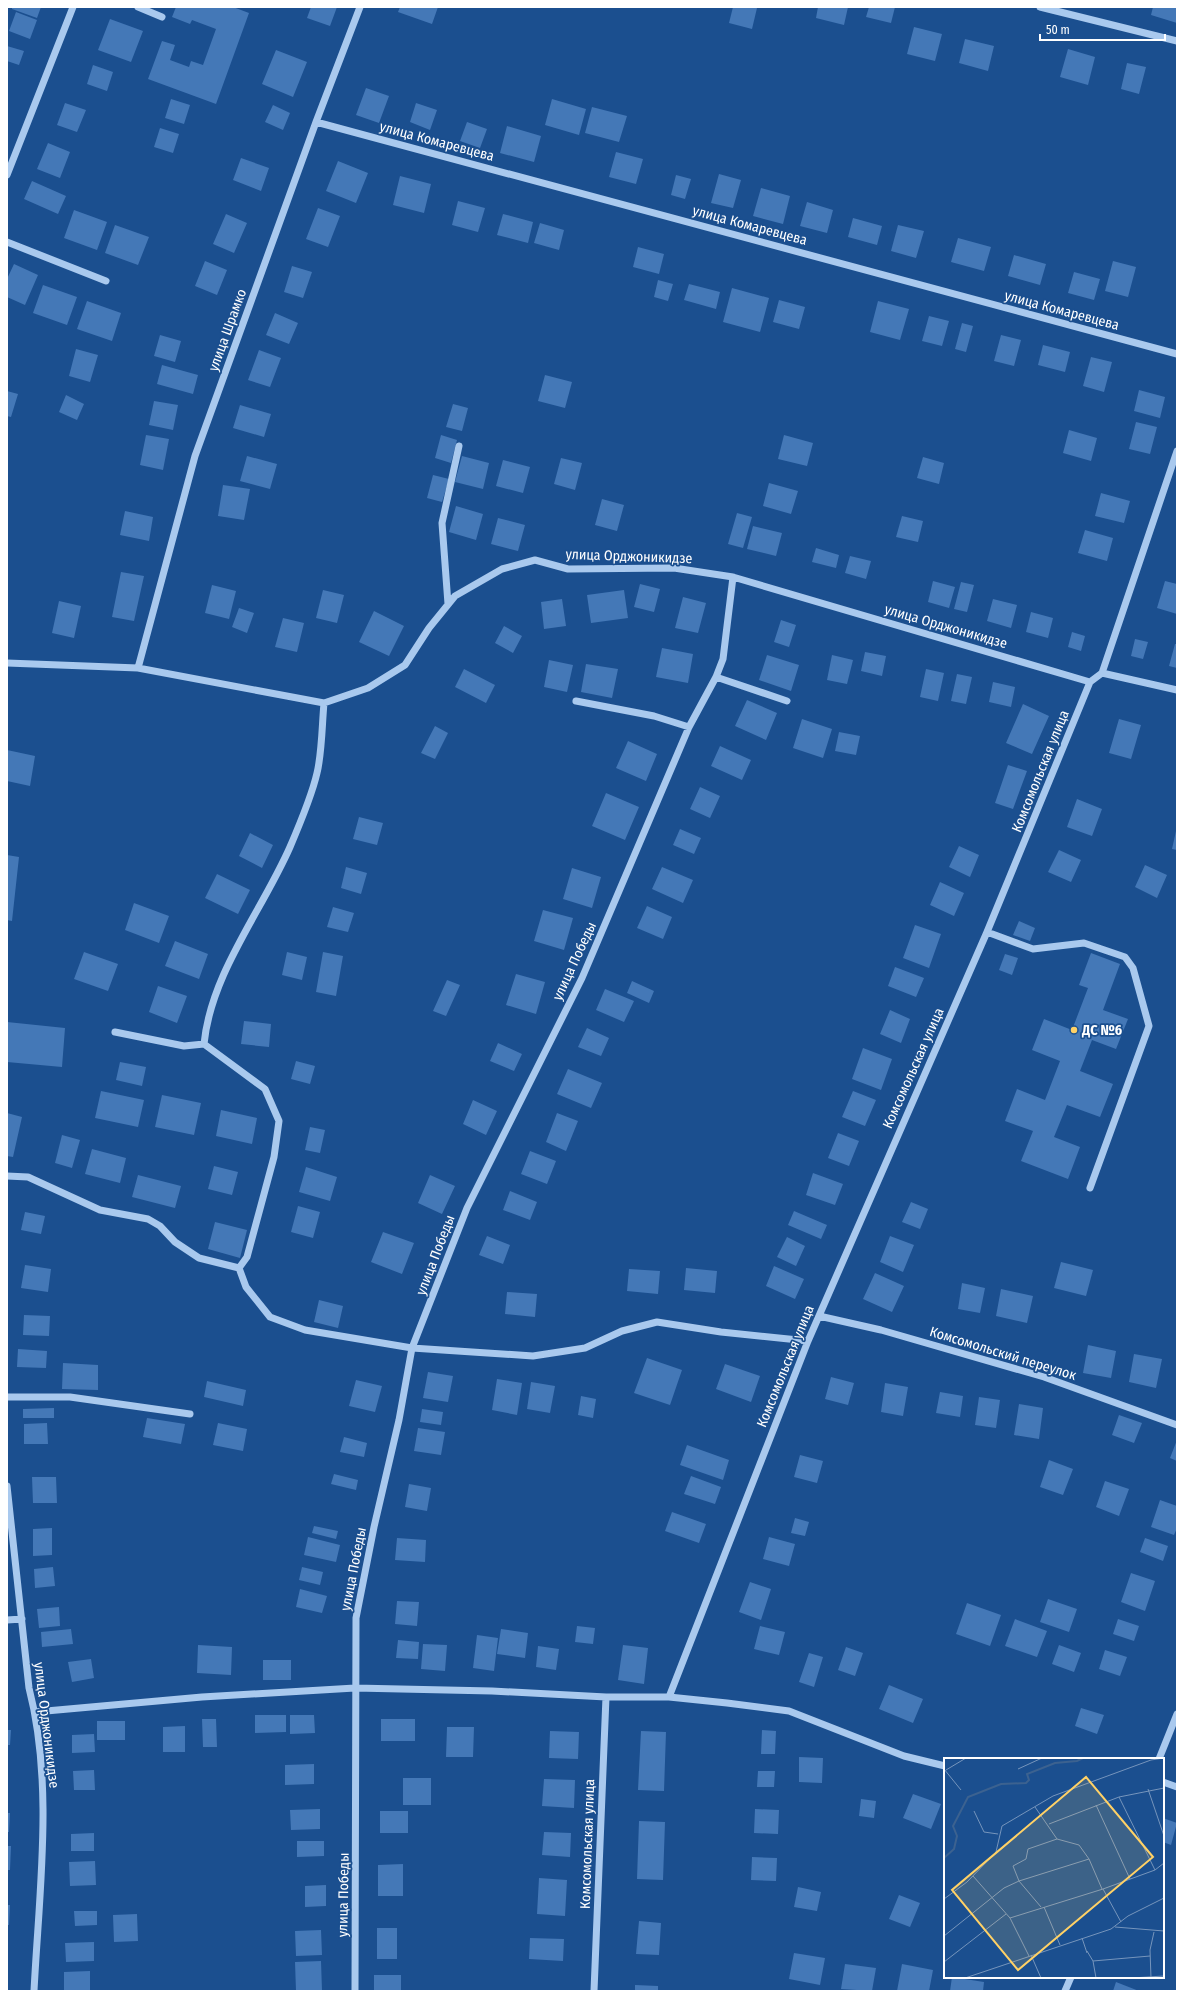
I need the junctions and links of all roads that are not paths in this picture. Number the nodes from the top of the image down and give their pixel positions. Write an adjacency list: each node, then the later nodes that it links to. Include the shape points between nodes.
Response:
1 (73, 7): 8 (street)
2 (138, 7): 5 (street)
3 (360, 7): 7 (street, улица Шрамко)
4 (1040, 7): 6 (street)
5 (162, 17)
6 (1177, 41)
7 (316, 122): 11 (street, улица Комаревцева); 17 (street, улица Шрамко, via 195,456)
8 (7, 175)
9 (7, 242): 10 (street)
10 (106, 281)
11 (1177, 354)
12 (459, 446): 15 (street, via 442,523)
13 (1177, 450): 18 (street)
14 (733, 577): 15 (street, улица Орджоникидзе, via 674,568 568,569 535,560 502,569 455,596); 19 (street, улица Победы, via 723,659); 20 (street, улица Орджоникидзе)
15 (448, 604): 24 (street, улица Орджоникидзе, via 405,665 368,688)
16 (7, 663): 17 (street)
17 (138, 668): 24 (street)
18 (1102, 673): 20 (street); 21 (street)
19 (716, 677): 23 (street); 25 (street, улица Победы)
20 (1090, 682): 26 (street, Комсомольская улица)
21 (1177, 690)
22 (576, 701): 25 (street, via 654,716)
23 (787, 701)
24 (324, 703): 28 (street, via 318,772 290,848 236,949 210,1009)
25 (689, 727): 34 (street, улица Победы, via 582,978 467,1208)
26 (988, 932): 30 (street, via 1033,949 1084,943 1125,957 1133,968 1149,1026); 32 (street, Комсомольская улица)
27 (115, 1032): 28 (street, via 184,1046)
28 (204, 1044): 31 (street, via 265,1089 279,1121 274,1156 247,1257)
29 (7, 1176): 31 (street, via 28,1177 100,1210 148,1219 198,1258)
30 (1090, 1188)
31 (239, 1268): 34 (street, via 246,1287 270,1317 305,1330)
32 (819, 1316): 33 (street, Комсомольская улица); 37 (street, Комсомольский переулок, via 881,1330 1029,1372)
33 (808, 1341): 34 (street, via 657,1322 622,1331 585,1348 534,1356); 43 (street, Комсомольская улица)
34 (412, 1348): 41 (street, улица Победы, via 356,1618)
35 (7, 1397): 36 (street, via 70,1397)
36 (190, 1414)
37 (1177, 1425)
38 (7, 1486): 39 (street, улица Орджоникидзе)
39 (22, 1619): 40 (street); 44 (street, улица Орджоникидзе, via 29,1688)
40 (7, 1620)
41 (355, 1688): 42 (street); 44 (street, via 202,1697); 52 (street, улица Победы)
42 (606, 1697): 43 (street); 53 (street, Комсомольская улица)
43 (669, 1698): 47 (street, via 789,1711 904,1756)
44 (35, 1712): 51 (street, улица Орджоникидзе, via 44,1803)
45 (1177, 1714): 46 (street)
46 (1159, 1758)
47 (944, 1766)
48 (1164, 1782): 49 (street)
49 (1177, 1787)
50 (1071, 1978): 54 (street)
51 (34, 1991)
52 (355, 1991)
53 (594, 1991)
54 (1065, 1991)

